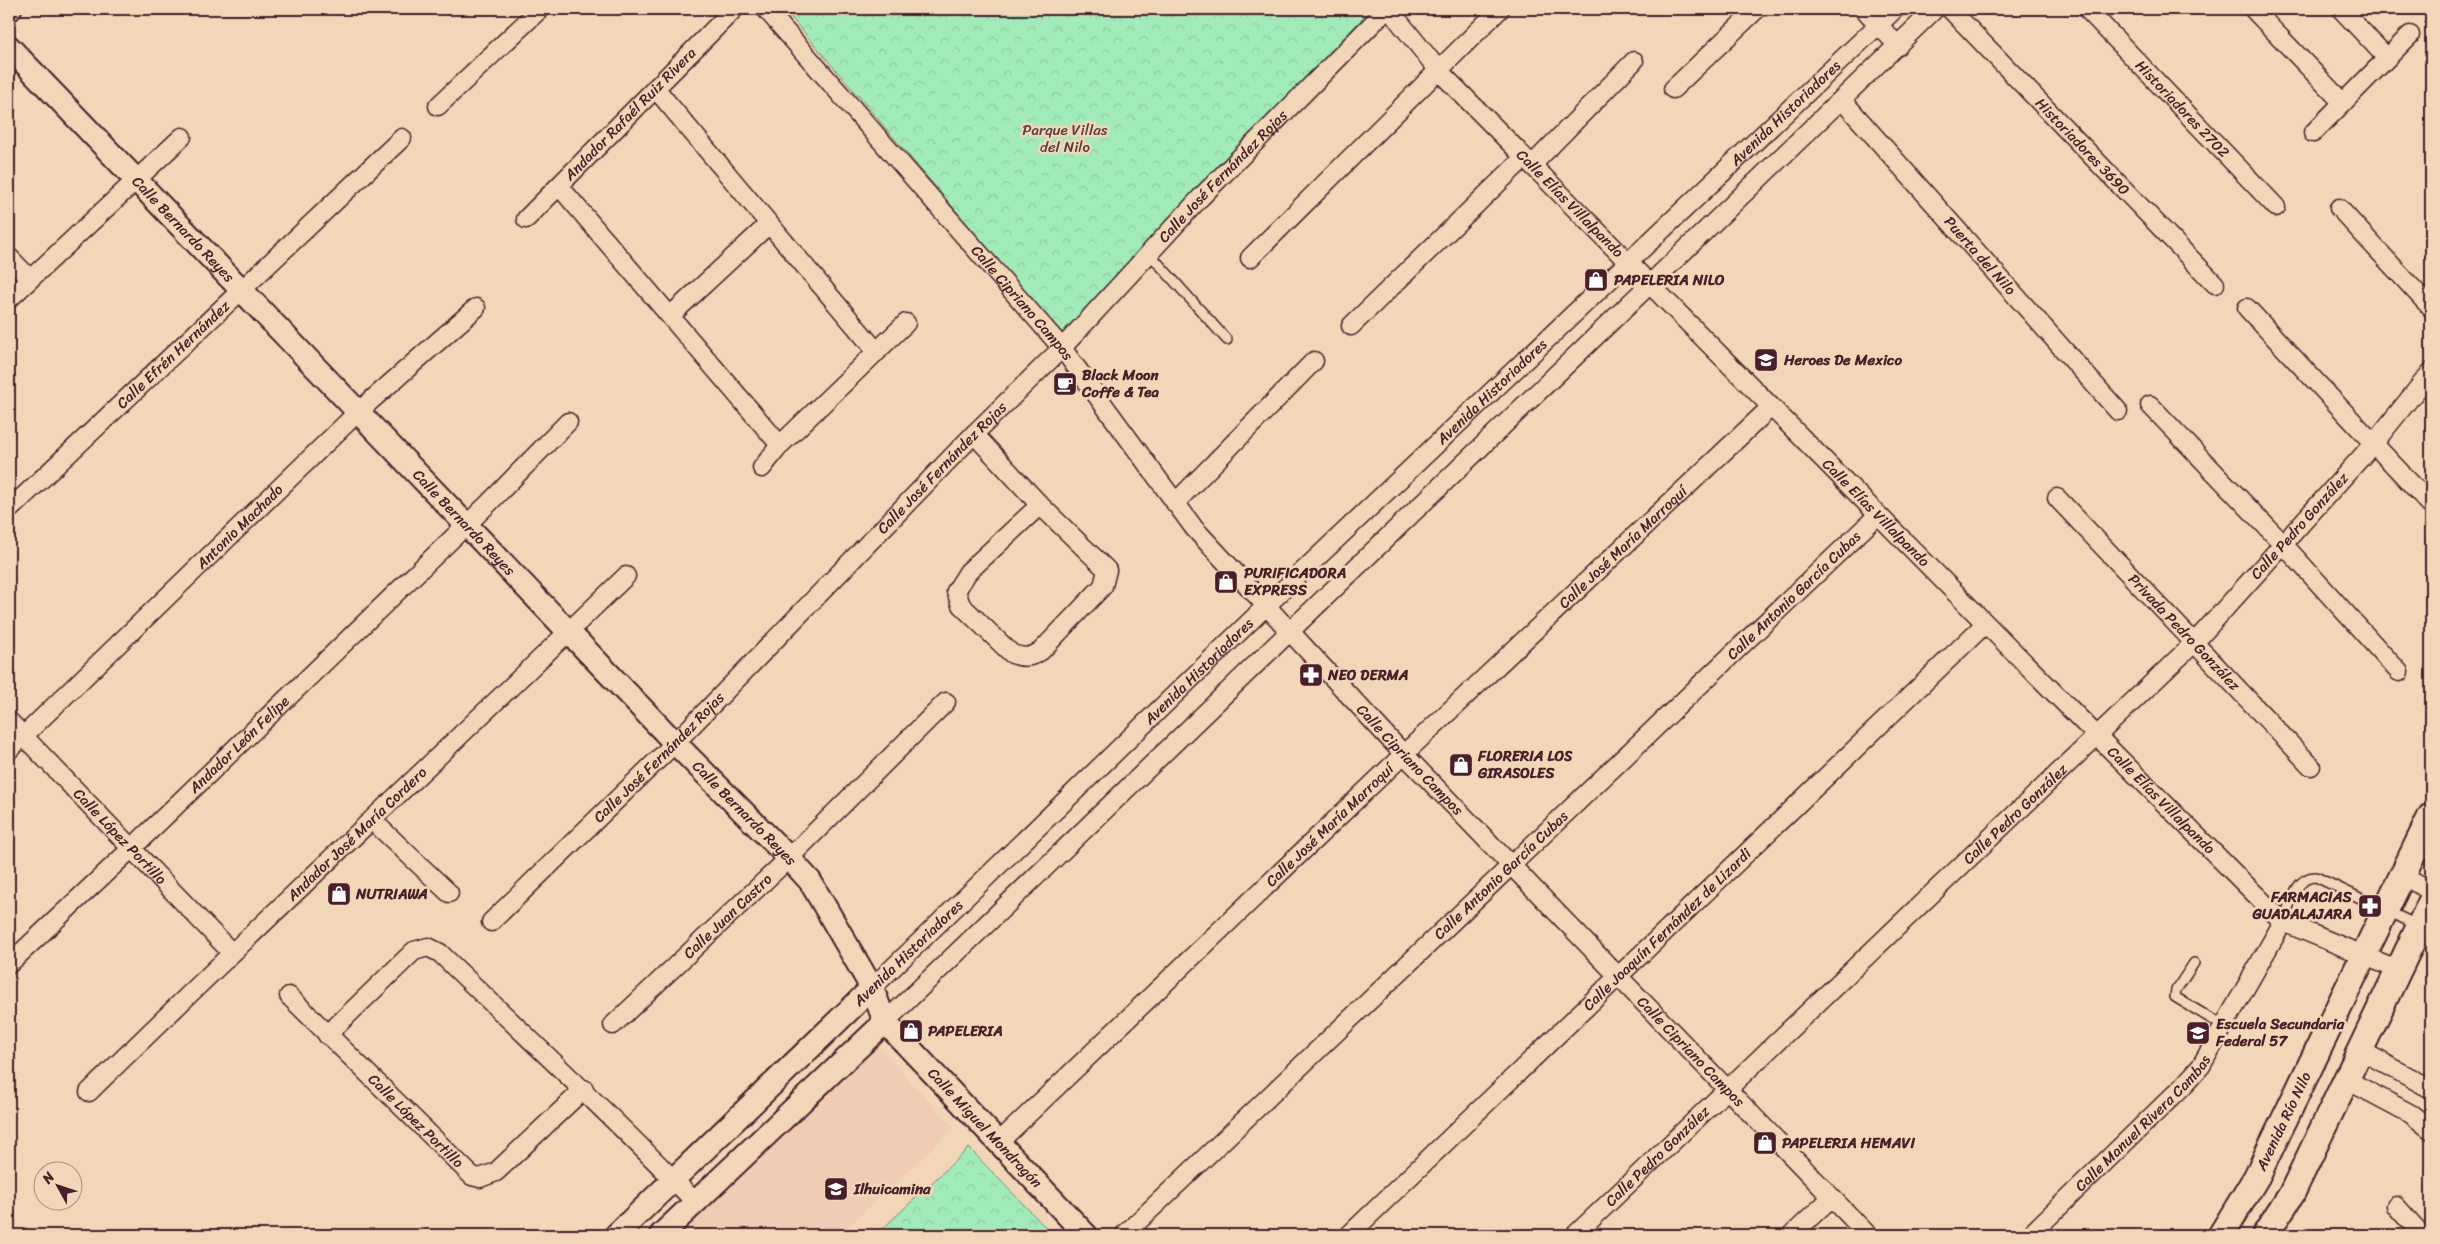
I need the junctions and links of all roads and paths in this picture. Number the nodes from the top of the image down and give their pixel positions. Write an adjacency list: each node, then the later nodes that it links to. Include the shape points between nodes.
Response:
1 (540, 9): 25 (street)
2 (734, 9): 21 (street, Andador Rafaél Ruiz Rivera)
3 (766, 9): 52 (street, Calle Cipriano Campos)
4 (1388, 9): 20 (street, Calle Elías Villalpando); 36 (street, Calle José Fernández Rojas)
5 (1500, 9): 20 (street)
6 (1756, 9): 22 (street)
7 (1864, 9): 14 (street)
8 (1894, 9): 14 (street, Avenida Historiadores)
9 (1935, 9): 16 (street, Avenida Historiadores)
10 (1950, 9): 41 (street, Historiadores 3690)
11 (2087, 9): 32 (street, Historiadores 2702)
12 (2253, 9): 24 (street)
13 (2341, 9): 18 (street)
14 (1878, 24): 16 (street); 39 (street, Avenida Historiadores)
15 (2410, 34): 18 (street)
16 (1898, 46): 23 (street, Avenida Historiadores)
17 (9, 47): 30 (street, Calle Bernardo Reyes)
18 (2387, 58): 24 (street)
19 (1634, 61): 29 (street)
20 (1440, 72): 29 (street, Calle Elías Villalpando); 38 (street)
21 (655, 88): 31 (street, Andador Rafaél Ruiz Rivera); 35 (street)
22 (1673, 88)
23 (1842, 100): 42 (street, Avenida Historiadores); 58 (street, Puerta del Nilo)
24 (2343, 103): 26 (street)
25 (438, 106)
26 (2313, 133)
27 (182, 136): 30 (street)
28 (402, 138): 43 (street, Calle Efrén Hernández)
29 (1528, 161): 39 (street, Calle Elías Villalpando); 50 (street)
30 (136, 179): 40 (street); 43 (street, Calle Bernardo Reyes)
31 (559, 186): 34 (street, Andador Rafaél Ruiz Rivera); 48 (street)
32 (2276, 207)
33 (2340, 208): 47 (street)
34 (526, 219)
35 (769, 224): 48 (street); 53 (street)
36 (1149, 253): 51 (lane); 52 (street, Calle José Fernández Rojas)
37 (9, 257): 40 (street)
38 (1250, 258)
39 (1629, 263): 42 (street, Calle Elías Villalpando); 74 (street, Avenida Historiadores)
40 (29, 278): 44 (street)
41 (2215, 284)
42 (1650, 285): 57 (street, Calle Elías Villalpando); 77 (street, Avenida Historiadores)
43 (242, 290): 59 (street, Calle Bernardo Reyes); 69 (street, Calle Efrén Hernández)
44 (9, 299)
45 (476, 308): 59 (street, Antonio Machado)
46 (2247, 308): 62 (street)
47 (2431, 308)
48 (670, 316): 63 (street)
49 (906, 324): 53 (street)
50 (1351, 326)
51 (1228, 340)
52 (1062, 348): 61 (street, Calle José Fernández Rojas); 66 (street, Calle Cipriano Campos)
53 (877, 352): 63 (street)
54 (1314, 361): 66 (street)
55 (2431, 372): 62 (street, Calle Pedro González)
56 (2150, 405): 72 (street)
57 (1771, 407): 70 (street, Calle Elías Villalpando); 86 (street, Calle José María Marroquí)
58 (2118, 411)
59 (359, 412): 71 (street, Calle Bernardo Reyes); 82 (street, Antonio Machado)
60 (568, 422): 71 (street, Andador León Felipe)
61 (974, 434): 67 (street); 84 (street, Calle José Fernández Rojas)
62 (2374, 443): 68 (street); 72 (street, Calle Pedro González)
63 (780, 445): 64 (street)
64 (762, 468)
65 (2057, 498): 78 (street, Privada Pedro González)
66 (1175, 504): 74 (street, Calle Cipriano Campos)
67 (1040, 505): 67 (street, via 1107,570 1107,575 1098,591 1041,651 1028,658 1012,654 961,605 956,591 968,572)
68 (2431, 505)
69 (9, 510)
70 (1878, 515): 75 (street, Calle Elías Villalpando); 92 (street, Calle Antonio García Cubas)
71 (466, 524): 76 (street, Calle Bernardo Reyes); 90 (street, Andador León Felipe)
72 (2284, 545): 78 (street, Calle Pedro González); 79 (street)
73 (626, 576): 76 (street, Andador José María Cordero)
74 (1266, 606): 77 (street, Calle Cipriano Campos); 107 (street, Avenida Historiadores)
75 (1985, 624): 83 (street, Calle Elías Villalpando); 106 (street, Calle Joaquín Fernández de Lizardi)
76 (570, 630): 84 (street, Calle Bernardo Reyes); 89 (street, Andador José María Cordero)
77 (1289, 632): 86 (street, Calle Cipriano Campos); 109 (street, Avenida Historiadores)
78 (2194, 643): 83 (street, Calle Pedro González); 87 (street, Privada Pedro González)
79 (2399, 672)
80 (946, 702): 91 (street, Calle Juan Castro)
81 (9, 721): 82 (street, Calle López Portillo)
82 (24, 736): 85 (street, Antonio Machado); 90 (street, Calle López Portillo)
83 (2096, 736): 99 (street, Calle Elías Villalpando); 117 (street, Calle Pedro González)
84 (675, 742): 91 (street, Calle Bernardo Reyes); 98 (street, Calle José Fernández Rojas)
85 (9, 750)
86 (1404, 754): 92 (street, Calle Cipriano Campos); 120 (street, Calle José María Marroquí)
87 (2311, 766)
88 (2431, 816): 93 (main road, Avenida Río Nilo)
89 (373, 821): 95 (street); 101 (street, Andador José María Cordero)
90 (131, 849): 101 (street, Calle López Portillo); 104 (street, Andador León Felipe)
91 (789, 858): 107 (street, Calle Bernardo Reyes, via 810,881); 110 (street, Calle Juan Castro)
92 (1510, 864): 106 (street, Calle Cipriano Campos); 128 (street, Calle Antonio García Cubas)
93 (2402, 876): 94 (street); 97 (main road, Avenida Río Nilo)
94 (2431, 891)
95 (449, 893)
96 (2431, 902): 100 (main road)
97 (2385, 910): 99 (lane, via 2310,877 2298,886); 100 (lane); 102 (main road, Avenida Río Nilo)
98 (491, 922)
99 (2283, 922): 102 (street, Calle Elías Villalpando); 111 (street, Calle Manuel Rivera Cambas)
100 (2420, 926): 105 (main road)
101 (231, 952): 118 (street, Andador José María Cordero)
102 (2363, 956): 105 (street, Calle Elías Villalpando); 134 (main road, Avenida Río Nilo, via 2257,1176)
103 (2194, 963): 111 (lane, via 2176,990 2175,997)
104 (9, 964)
105 (2399, 970): 113 (main road)
106 (1618, 977): 117 (street, Calle Cipriano Campos); 129 (street, Calle Joaquín Fernández de Lizardi)
107 (872, 988): 109 (street, Calle Bernardo Reyes); 121 (street, Avenida Historiadores)
108 (288, 996): 112 (street, Calle López Portillo)
109 (885, 1022): 120 (street, Calle Miguel Mondragón); 123 (street, Avenida Historiadores)
110 (613, 1024)
111 (2225, 1027): 133 (street, Calle Manuel Rivera Cambas, via 2201,1066 2183,1086)
112 (327, 1035): 115 (street, via 414,951 428,947 440,953 552,1062); 115 (street, Calle López Portillo, via 466,1172 480,1178 496,1172)
113 (2360, 1050): 114 (main road); 116 (street)
114 (2347, 1080): 119 (street, via 2411,1114); 135 (main road, via 2290,1195)
115 (584, 1088): 121 (street)
116 (2431, 1089)
117 (1727, 1090): 122 (street, Calle Cipriano Campos); 130 (street, Calle Pedro González)
118 (89, 1092)
119 (2431, 1130)
120 (999, 1142): 127 (street, Calle Miguel Mondragón)
121 (674, 1180): 123 (street); 125 (street, Avenida Historiadores)
122 (1831, 1198): 131 (street); 132 (street, Calle Cipriano Campos)
123 (695, 1202): 126 (street, Avenida Historiadores)
124 (2396, 1206): 136 (street)
125 (616, 1235)
126 (661, 1235)
127 (1086, 1235)
128 (1124, 1235)
129 (1349, 1235)
130 (1576, 1235)
131 (1792, 1235)
132 (1868, 1235)
133 (2030, 1235)
134 (2221, 1235)
135 (2265, 1235)
136 (2422, 1235)

